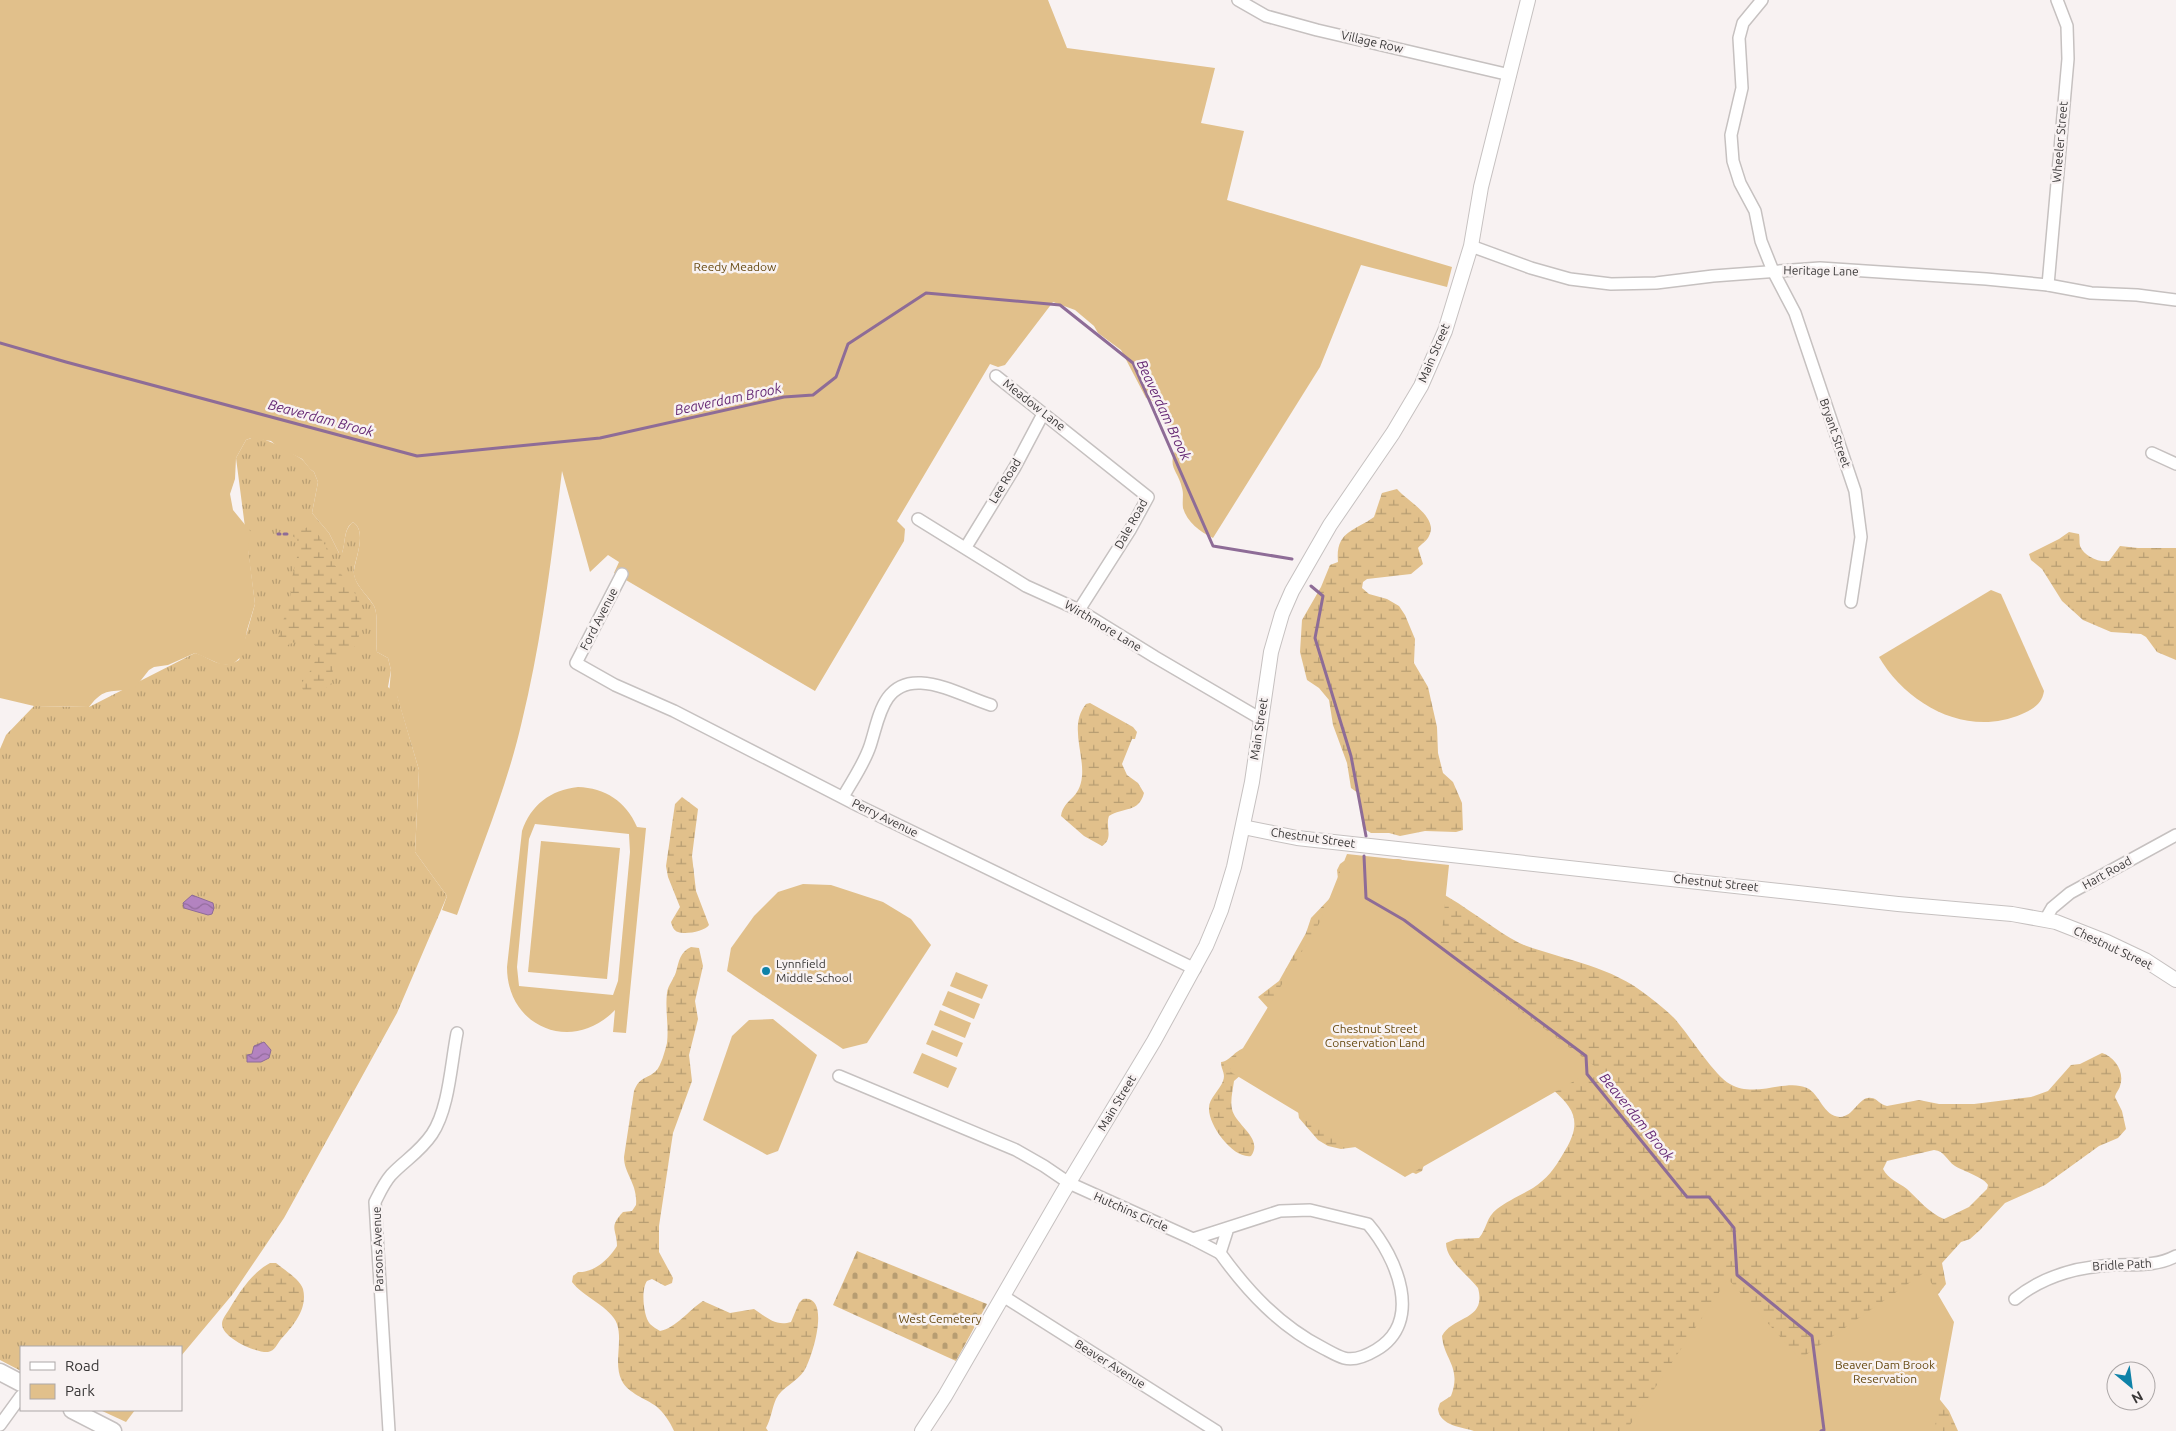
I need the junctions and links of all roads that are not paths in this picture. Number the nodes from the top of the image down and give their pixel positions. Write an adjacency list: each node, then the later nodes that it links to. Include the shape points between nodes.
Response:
1 (1238, 0): 5 (street, Village Row, via 1266,16 1283,21)
2 (1528, 0): 5 (street, Main Street)
3 (1762, 0): 7 (street, Bryant Street, via 1743,23 1739,38 1742,88 1731,135 1733,161 1755,211 1761,241)
4 (2057, 0): 8 (street, Wheeler Street, via 2066,26 2068,59)
5 (1510, 76): 6 (street, Main Street, via 1476,208)
6 (1471, 246): 7 (street, Heritage Lane, via 1570,279 1611,284 1656,283); 22 (street, Main Street, via 1445,331 1421,386 1330,525 1282,614 1271,652)
7 (1773, 270): 8 (street, Heritage Lane, via 1820,268); 18 (street, Bryant Street, via 1795,313 1857,499 1861,537)
8 (2048, 285): 9 (street, Heritage Lane, via 2091,293)
9 (2176, 300)
10 (996, 376): 11 (street, Meadow Lane)
11 (1043, 414): 12 (street, Meadow Lane); 16 (street, Lee Road)
12 (1072, 434): 19 (street, Dale Road, via 1148,497)
13 (2152, 454): 14 (street)
14 (2176, 464)
15 (918, 519): 16 (street, Wirthmore Lane)
16 (966, 547): 19 (street, Wirthmore Lane, via 1026,586)
17 (622, 574): 20 (street, Ford Avenue)
18 (1851, 602)
19 (1079, 610): 22 (street, Wirthmore Lane)
20 (576, 663): 23 (street, Perry Avenue)
21 (991, 705): 23 (street, via 932,685 919,683 897,690 881,708 870,746)
22 (1261, 719): 24 (street, Main Street)
23 (843, 797): 27 (street, Perry Avenue)
24 (1243, 827): 26 (street, Chestnut Street, via 1297,838); 27 (street, Main Street, via 1221,910)
25 (2176, 835): 26 (street, Hart Road, via 2070,893 2052,908)
26 (2045, 920): 28 (street, Chestnut Street, via 2107,942 2145,960)
27 (1194, 969): 31 (street, Main Street)
28 (2176, 980)
29 (457, 1033): 44 (street, Parsons Avenue, via 442,1112 433,1133 414,1156 392,1174 375,1202)
30 (839, 1076): 31 (street, via 1016,1150)
31 (1069, 1184): 33 (street, Hutchins Circle); 36 (street, Main Street)
32 (1228, 1228): 33 (street, Hutchins Circle); 34 (street); 34 (street, Hutchins Circle, via 1280,1211 1310,1210 1368,1224 1394,1268 1402,1296 1399,1327 1387,1344 1369,1355 1343,1358 1309,1341 1272,1314)
33 (1193, 1239): 34 (street, Hutchins Circle)
34 (1220, 1253)
35 (2176, 1256): 37 (street, Bridle Path, via 2151,1264 2098,1266 2067,1272 2032,1286)
36 (1003, 1296): 45 (street, Main Street); 46 (street, Beaver Avenue)
37 (2015, 1299)
38 (0, 1372): 39 (main road)
39 (20, 1382)
40 (20, 1397): 42 (street)
41 (74, 1411): 43 (main road)
42 (0, 1425)
43 (113, 1431)
44 (389, 1431)
45 (922, 1431)
46 (1216, 1431)

